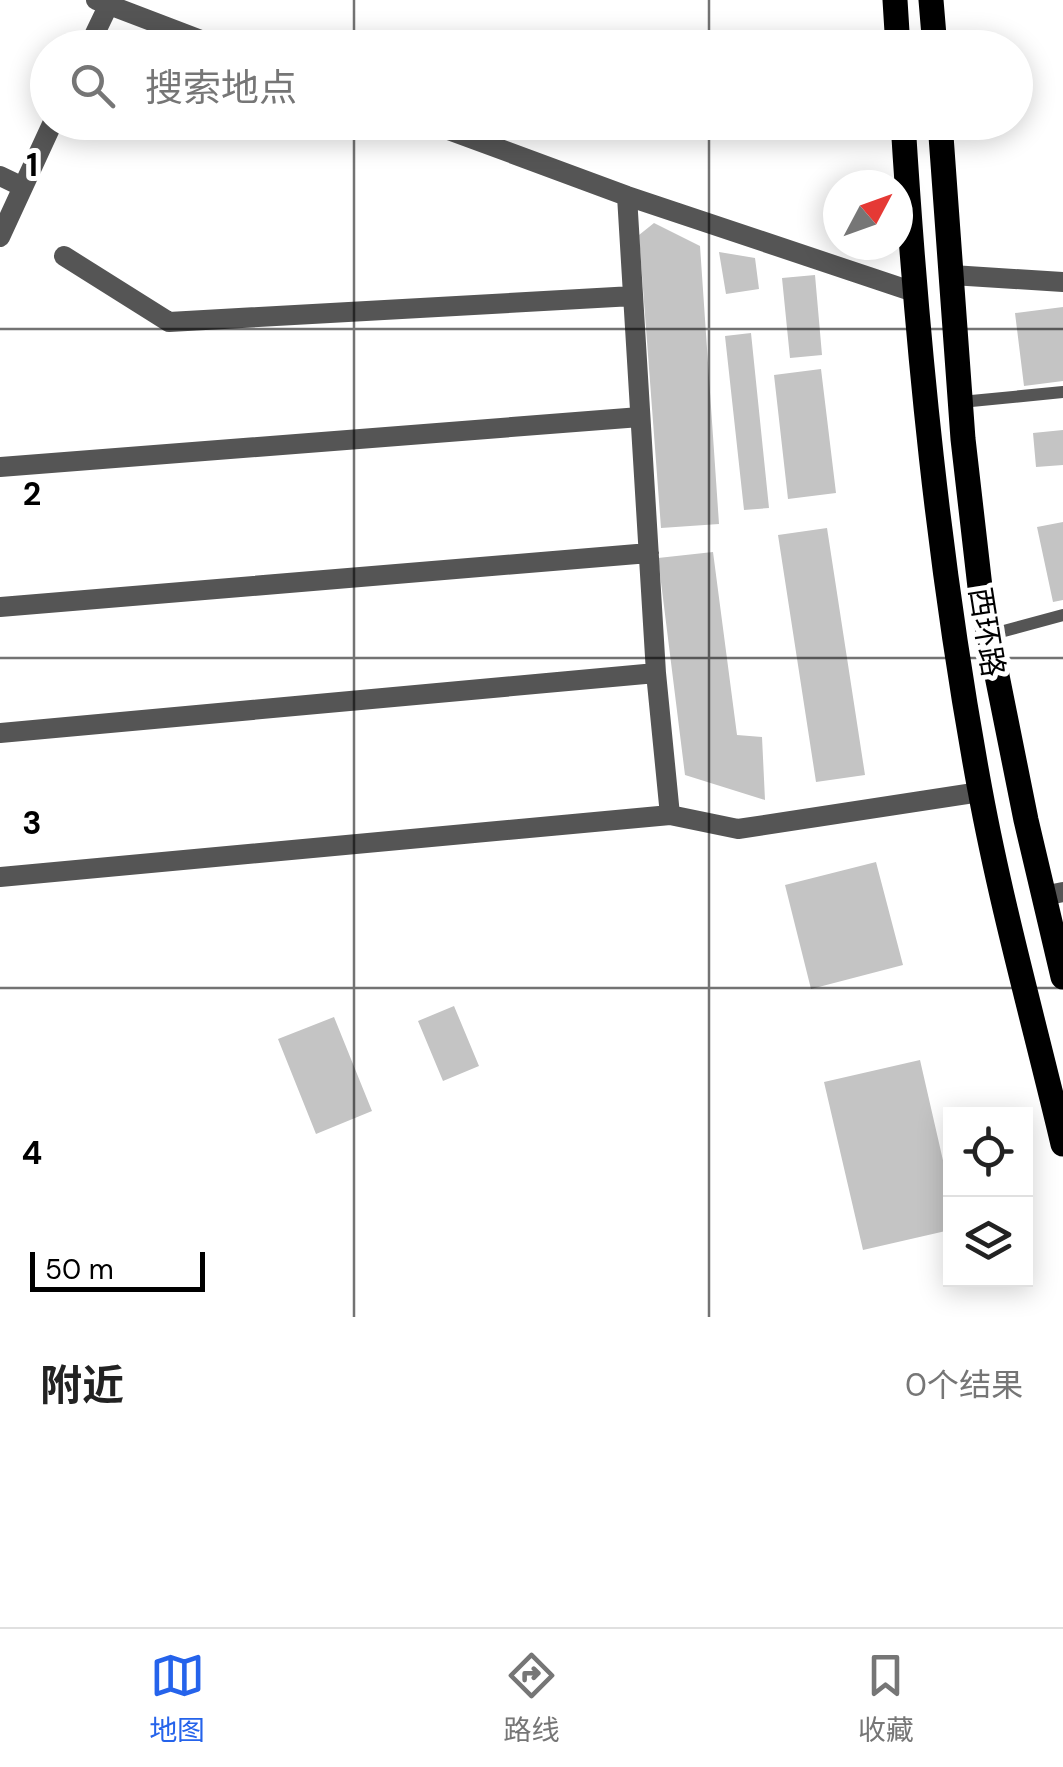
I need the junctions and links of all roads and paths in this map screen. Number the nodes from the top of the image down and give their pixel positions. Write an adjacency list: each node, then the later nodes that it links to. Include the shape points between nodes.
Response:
1 (895, 0): 6 (main road)
2 (932, 0): 7 (main road)
3 (105, 2): 4 (street); 5 (street)
4 (95, 30)
5 (176, 30)
6 (897, 30)
7 (934, 30)
8 (45, 140): 13 (street)
9 (476, 140): 14 (street)
10 (904, 140): 19 (main road, 西环路)
11 (941, 140): 17 (main road, 西环路)
12 (0, 176): 13 (street)
13 (23, 187): 15 (street)
14 (627, 196): 19 (street); 20 (street)
15 (0, 237)
16 (64, 256): 20 (street, via 170,322)
17 (952, 276): 18 (street); 22 (main road, 西环路)
18 (1063, 282)
19 (914, 292): 31 (main road, 西环路, via 948,603)
20 (633, 296): 23 (street)
21 (1063, 392): 22 (lane)
22 (961, 402): 28 (main road, 西环路)
23 (640, 417): 24 (street); 25 (street)
24 (0, 467)
25 (649, 553): 26 (street); 29 (street)
26 (0, 606)
27 (1063, 616): 28 (lane)
28 (989, 635): 34 (main road, 西环路)
29 (656, 673): 30 (street); 32 (street)
30 (0, 733)
31 (980, 792): 32 (street, via 738,829); 36 (main road, 西环路)
32 (670, 815): 33 (street)
33 (0, 878)
34 (1053, 894): 35 (main road, 西环路)
35 (1063, 977)
36 (1063, 1144)

